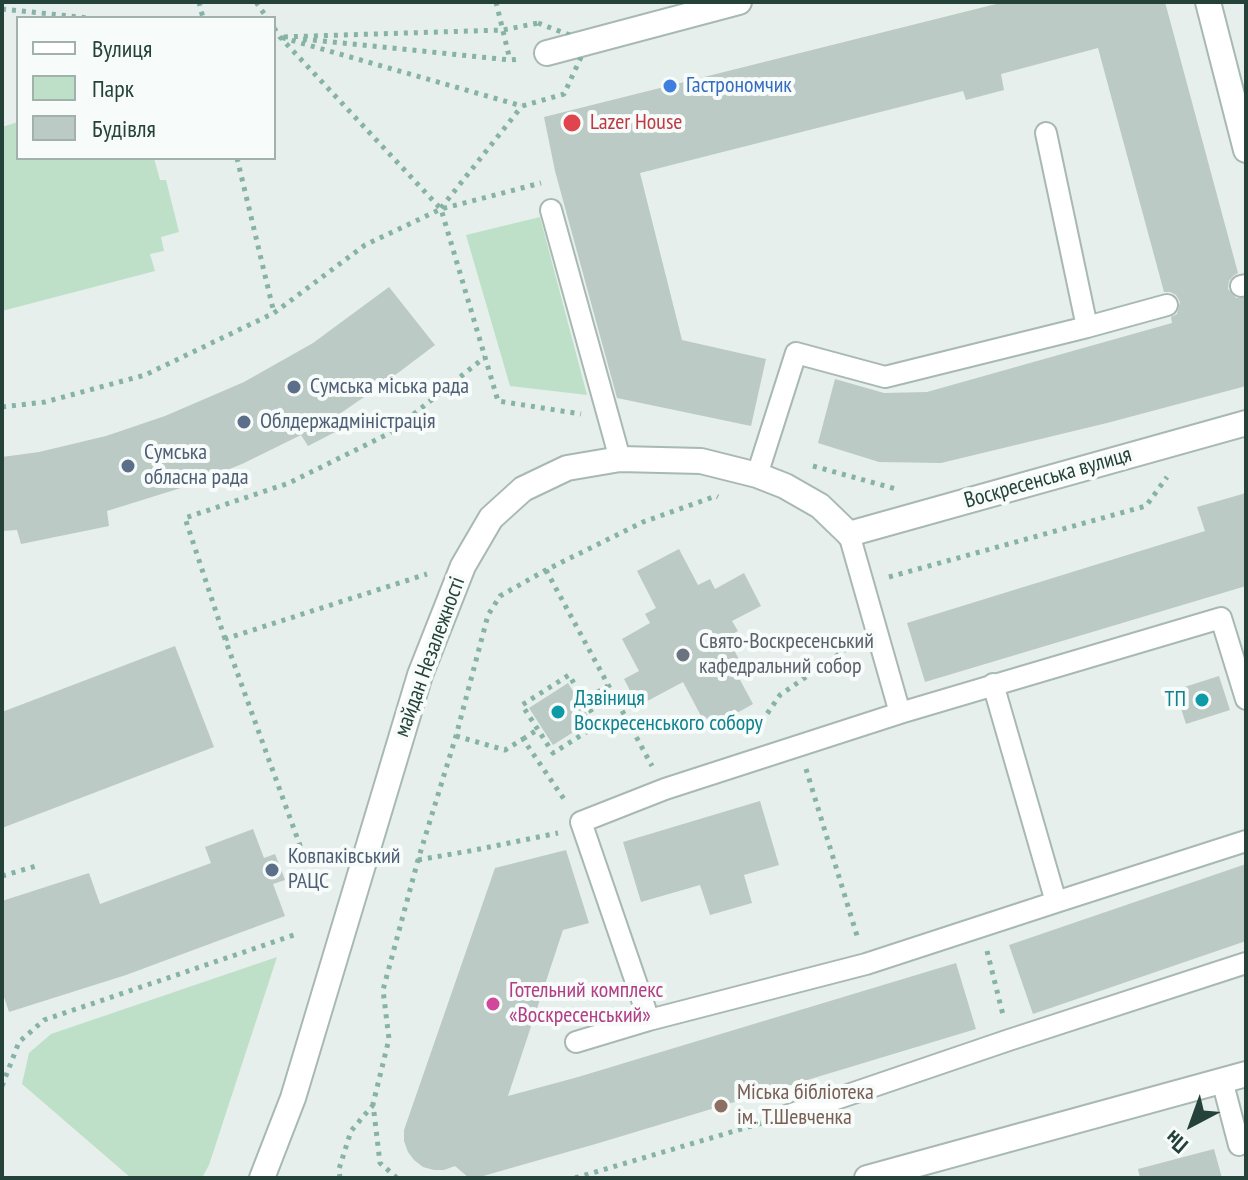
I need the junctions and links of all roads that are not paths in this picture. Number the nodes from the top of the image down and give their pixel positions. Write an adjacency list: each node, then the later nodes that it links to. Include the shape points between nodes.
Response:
1 (739, 2): 3 (street)
2 (1208, 2): 5 (street)
3 (547, 53)
4 (1046, 133): 8 (lane)
5 (1246, 150)
6 (551, 210): 10 (lane)
7 (1167, 305): 8 (lane)
8 (1087, 327): 11 (lane, via 885,377 796,353)
9 (1246, 423): 12 (street, Воскресенська вулиця)
10 (620, 459): 11 (street, майдан Незалежності, via 701,461); 25 (street, майдан Незалежності, via 567,468 523,489 491,518 463,566 420,675 293,1098)
11 (757, 475): 12 (street, майдан Незалежності, via 820,506)
12 (849, 534): 15 (lane)
13 (993, 684): 14 (lane, via 1221,618); 15 (lane); 17 (lane)
14 (1246, 699)
15 (900, 713): 19 (lane, via 665,789 581,822)
16 (1246, 841): 17 (lane)
17 (1056, 902): 19 (lane, via 866,964)
18 (1246, 963): 23 (lane)
19 (649, 1020): 20 (lane)
20 (576, 1042)
21 (1246, 1074): 22 (street)
22 (1222, 1080): 24 (lane); 26 (street)
23 (786, 1116)
24 (1239, 1145)
25 (262, 1178)
26 (867, 1178)

